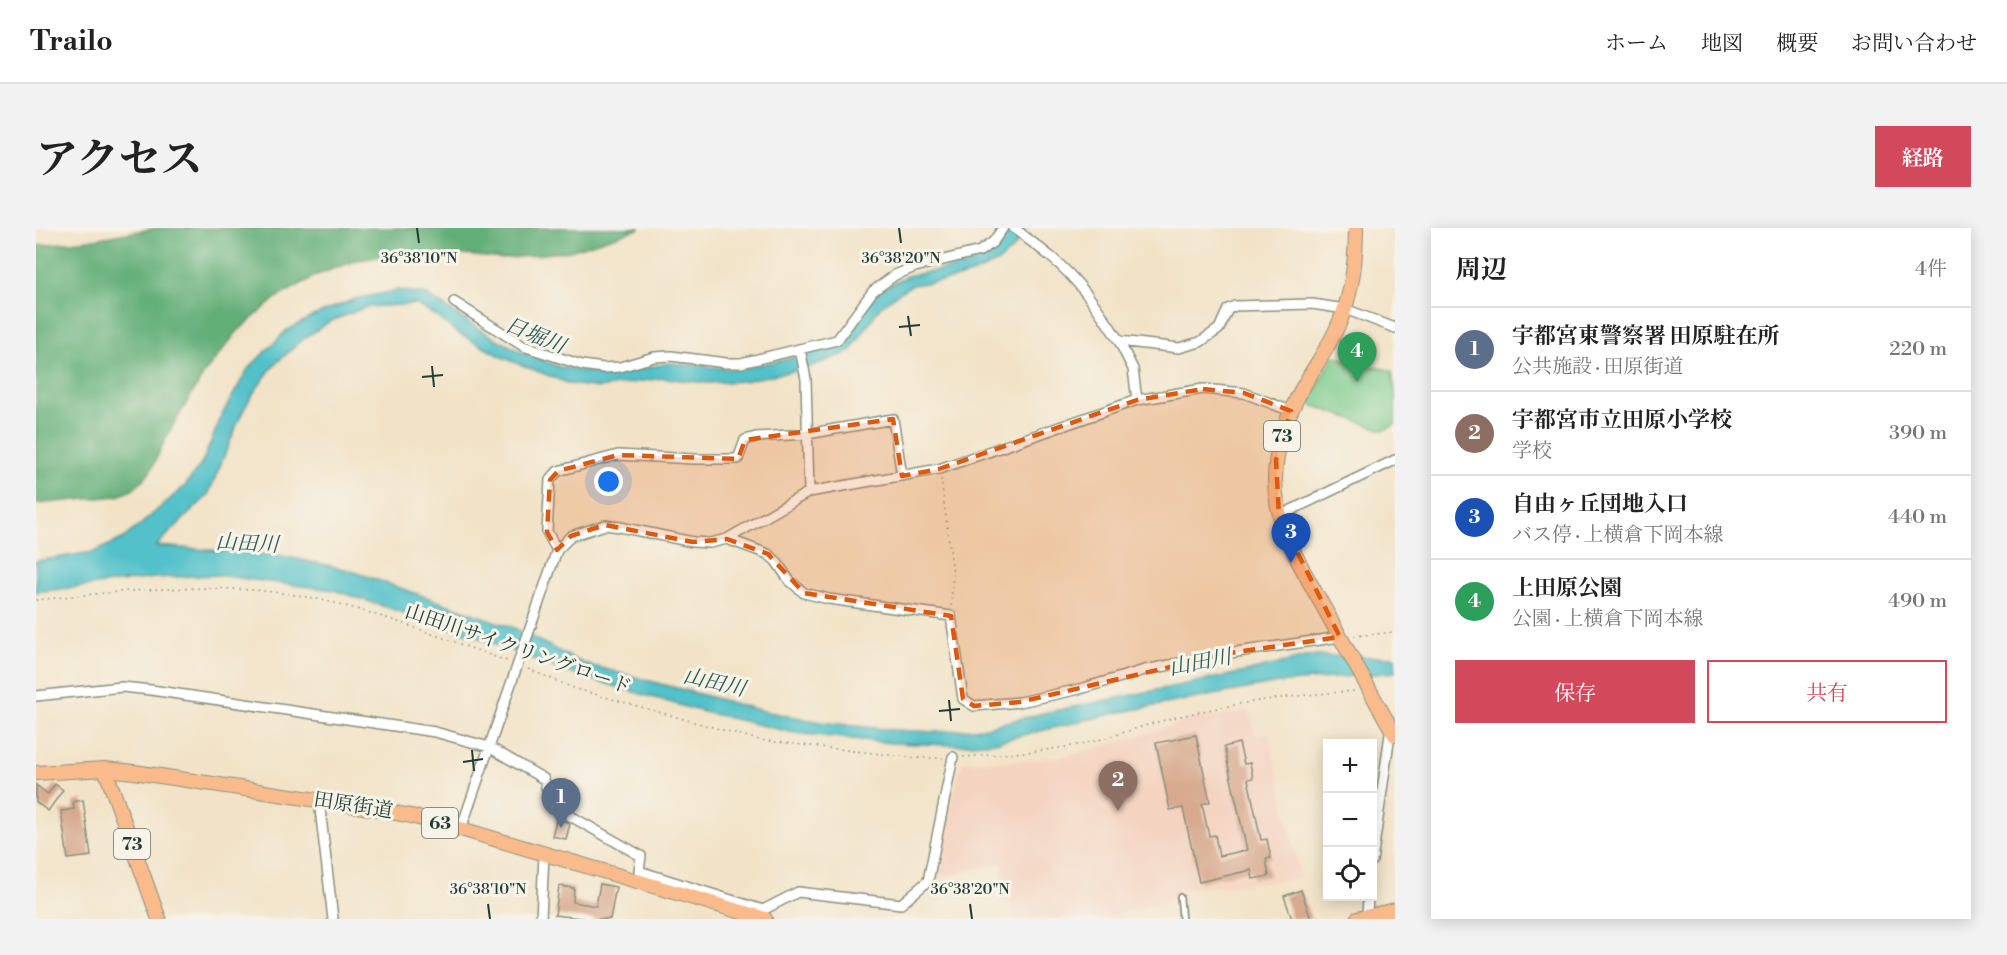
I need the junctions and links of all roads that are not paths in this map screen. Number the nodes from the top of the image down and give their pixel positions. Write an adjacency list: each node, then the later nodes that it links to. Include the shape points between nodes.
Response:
1 (1003, 228): 8 (street, via 980,251 895,275 873,291 837,340)
2 (1014, 228): 7 (street, via 1076,281)
3 (1356, 228): 5 (main road, 73, via 1355,260)
4 (454, 302): 8 (street, via 523,346 603,368 671,356 741,363)
5 (1345, 309): 6 (street); 7 (street, via 1312,304 1236,306 1228,309 1219,328 1200,342 1179,348); 10 (main road, 73)
6 (1395, 328)
7 (1119, 341): 9 (street, via 1133,369)
8 (800, 349): 11 (street, via 806,379)
9 (1137, 400): 10 (street, via 1203,389 1244,393); 13 (street, via 939,469)
10 (1291, 411): 15 (main road, 73, via 1276,460)
11 (807, 434): 13 (street, via 893,419); 14 (street); 17 (street, via 745,440 738,459 618,455 558,471 550,480 547,532)
12 (1395, 460): 15 (street)
13 (902, 476): 14 (street)
14 (809, 492): 16 (street)
15 (1279, 516): 18 (main road, 73, via 1296,557)
16 (728, 539): 17 (street, via 693,542 605,525 571,536); 18 (street, via 768,554 804,593 951,616 963,699 974,706 1020,702 1230,653)
17 (557, 550): 21 (street)
18 (1342, 640): 20 (main road, 73)
19 (36, 696): 21 (street, via 122,687 151,690 435,732)
20 (1393, 731): 27 (street)
21 (489, 747): 22 (street, via 544,779 552,806 641,856 639,871 763,910 798,892 901,904 928,881); 26 (street)
22 (953, 758)
23 (105, 769): 24 (main road, 田原街道 / 63); 25 (main road, 田原街道 / 63); 33 (main road, 73)
24 (36, 773)
25 (319, 800): 26 (main road, 田原街道 / 63); 34 (street)
26 (461, 829): 28 (main road, 田原街道 / 63)
27 (1374, 847)
28 (544, 854): 35 (street); 36 (main road, 田原街道 / 63)
29 (1180, 897): 37 (lane)
30 (1367, 901): 32 (street)
31 (1395, 910): 32 (main road)
32 (1362, 917)
33 (159, 919)
34 (333, 919)
35 (541, 919)
36 (765, 919)
37 (1182, 919)

